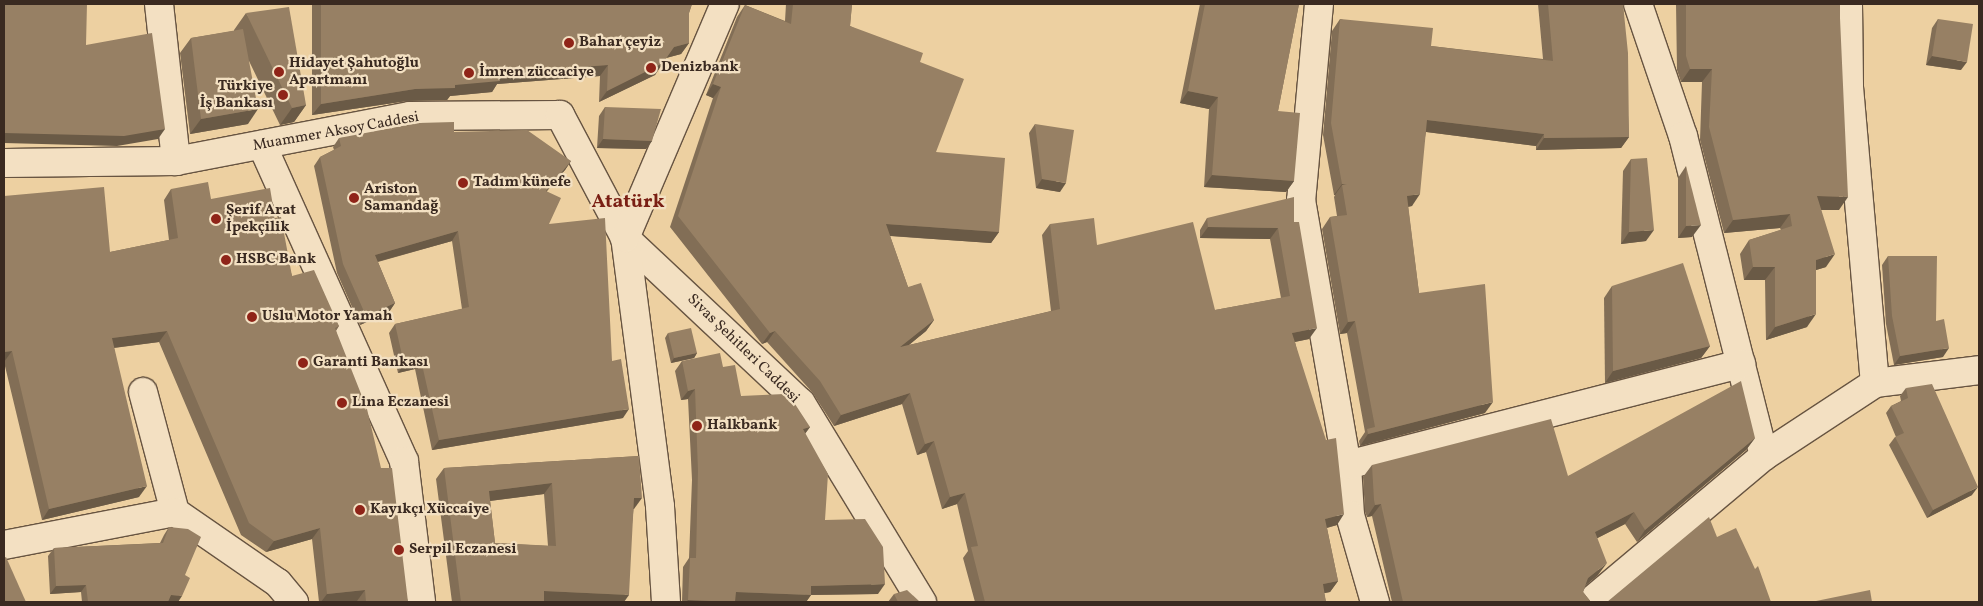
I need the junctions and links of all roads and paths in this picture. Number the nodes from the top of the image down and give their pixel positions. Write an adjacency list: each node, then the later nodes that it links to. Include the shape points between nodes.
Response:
1 (160, 4): 7 (street)
2 (725, 4): 9 (street)
3 (1319, 4): 15 (street, via 1301,200)
4 (1638, 4): 10 (street, via 1683,136)
5 (1848, 4): 12 (street, via 1849,87)
6 (262, 145): 7 (street, Muammer Aksoy Caddesi); 9 (street, Muammer Aksoy Caddesi, via 410,116 560,115); 19 (street, via 404,462)
7 (176, 161): 8 (street, Muammer Aksoy Caddesi)
8 (4, 163)
9 (625, 238): 20 (street, via 660,506); 21 (street, Sivas Şehitleri Caddesi, via 801,403)
10 (1741, 364): 14 (street); 15 (street)
11 (1979, 370): 12 (street)
12 (1875, 383): 14 (street)
13 (144, 392): 16 (street)
14 (1764, 456): 23 (street)
15 (1347, 465): 22 (street, via 1350,516)
16 (175, 512): 17 (street); 18 (street, via 278,582)
17 (4, 545)
18 (294, 602)
19 (421, 602)
20 (666, 602)
21 (922, 602)
22 (1375, 602)
23 (1590, 602)

